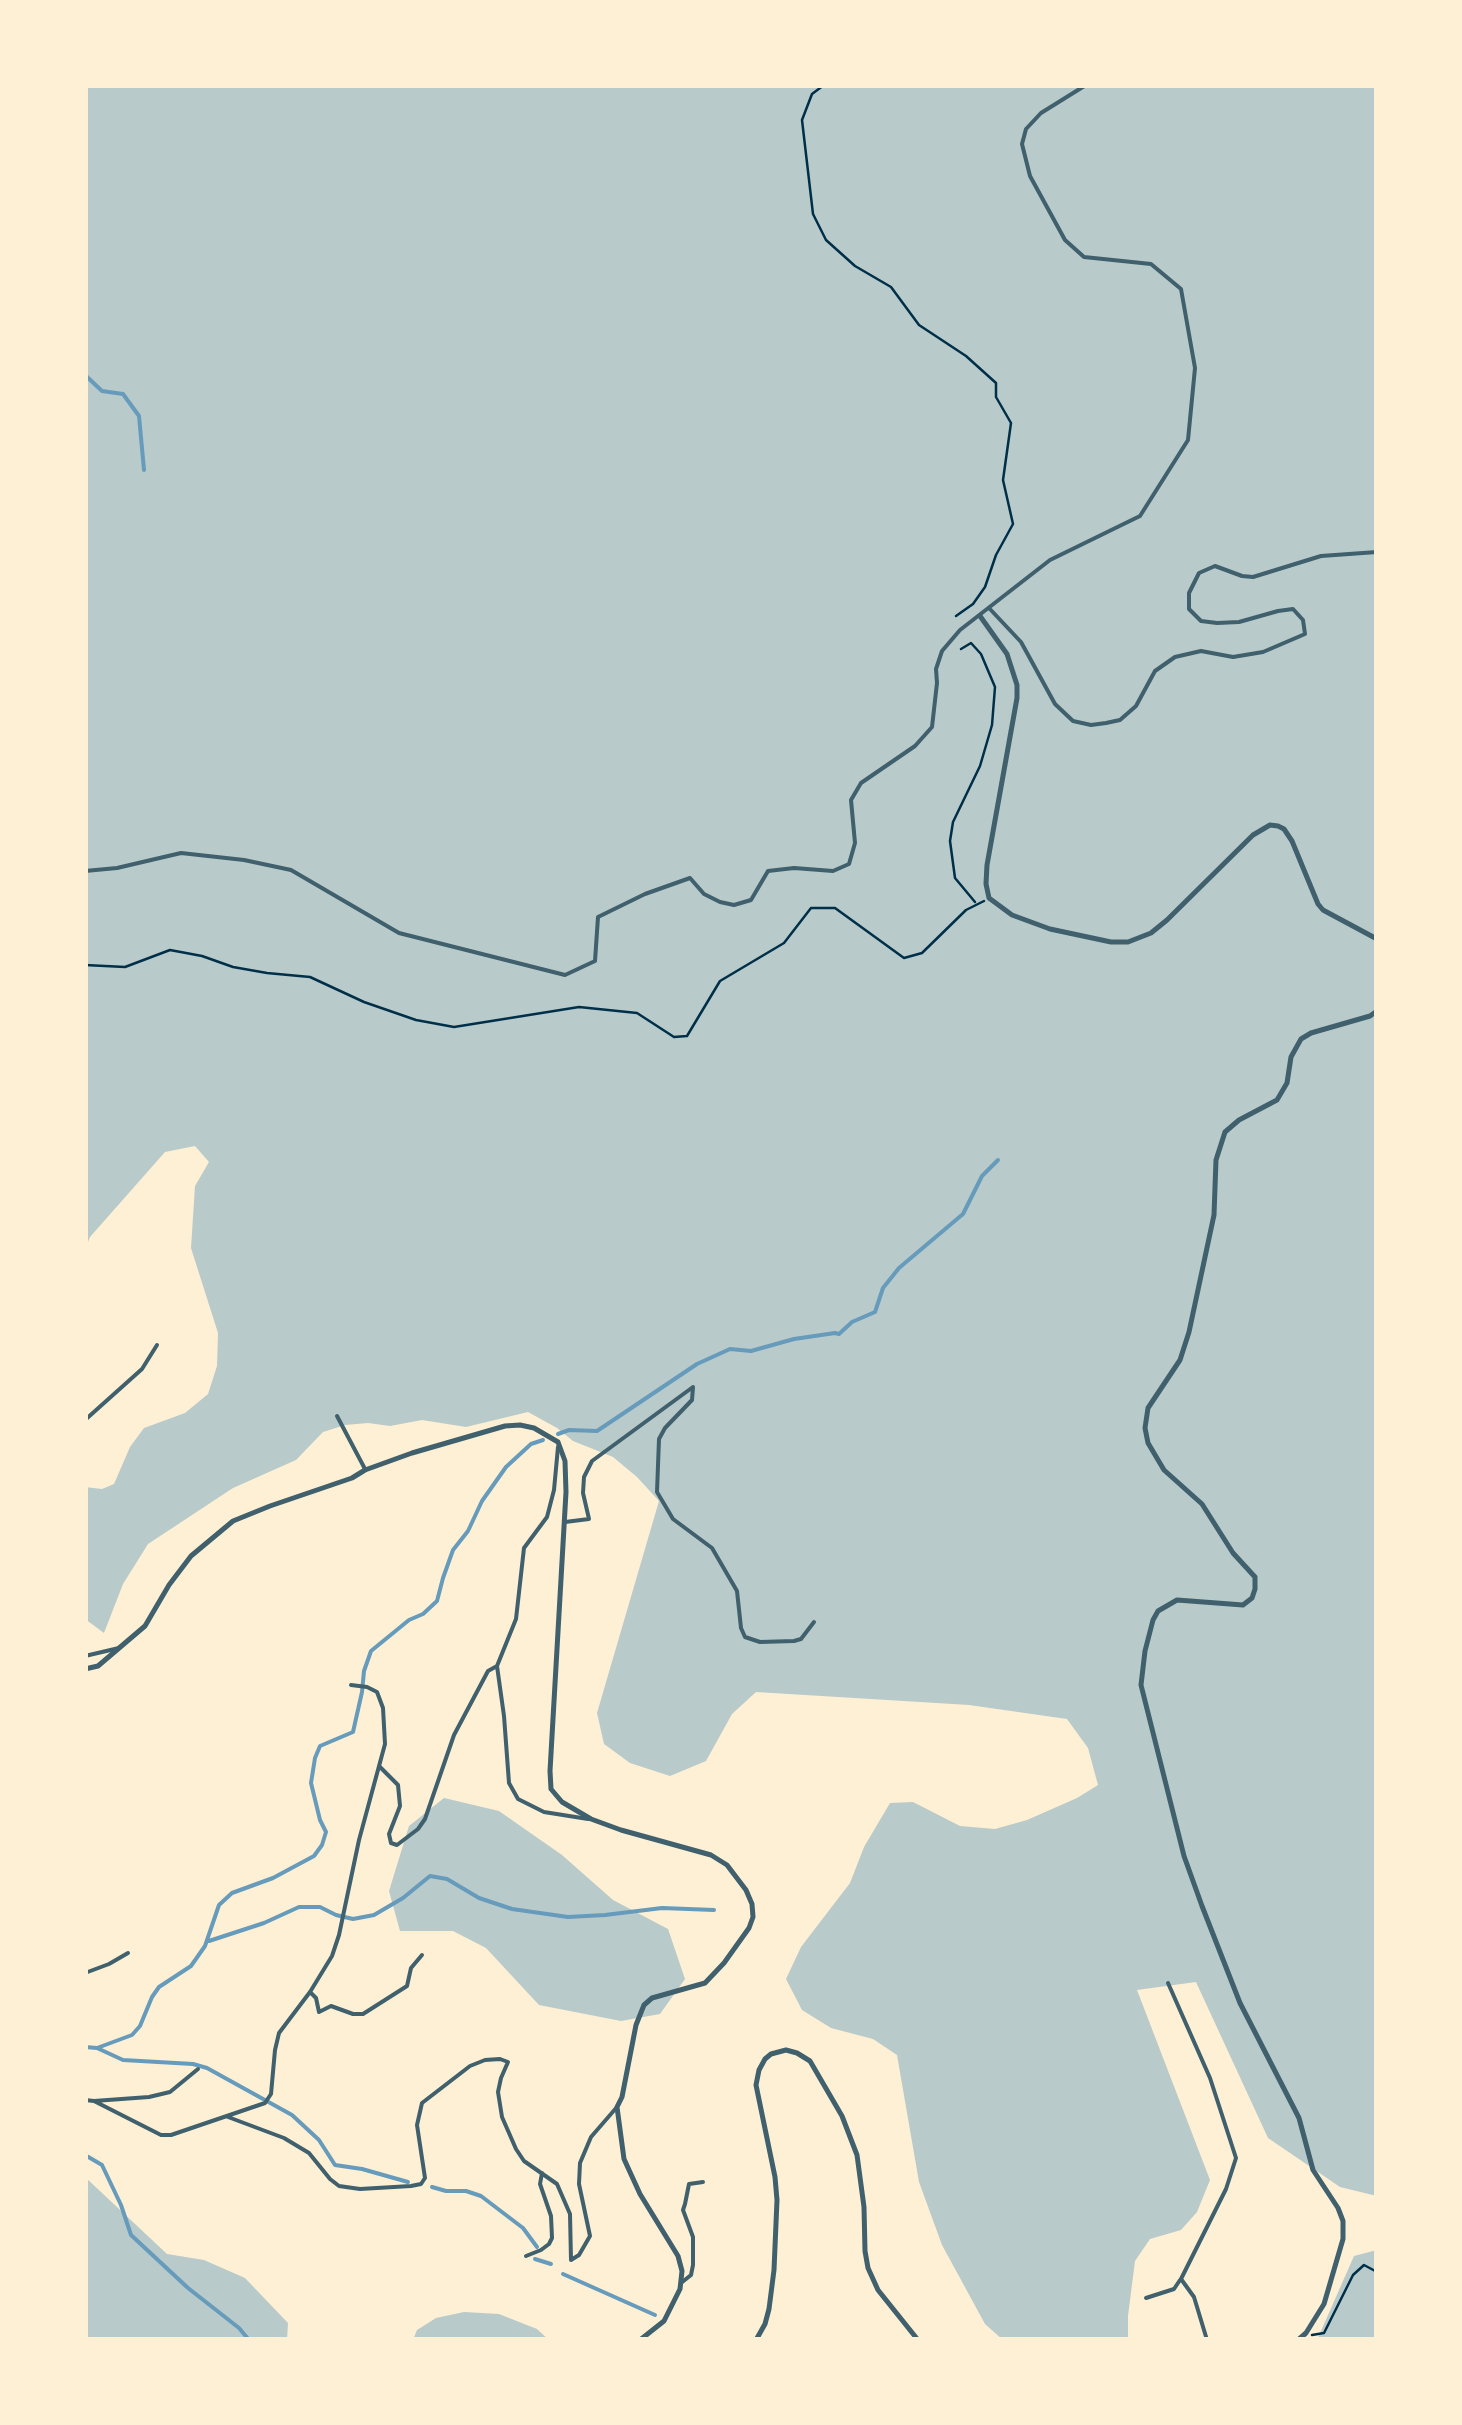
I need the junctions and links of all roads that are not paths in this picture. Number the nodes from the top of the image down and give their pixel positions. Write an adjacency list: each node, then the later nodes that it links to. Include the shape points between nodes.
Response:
1 (1086, 85): 3 (street, via 1026,128 1022,144 1030,176 1065,240 1084,257 1151,264 1181,289 1194,368 1188,440 1140,516 1050,560)
2 (1377, 552): 3 (street, via 1321,556 1253,577 1215,566 1199,573 1189,609 1201,621 1239,622 1293,610 1304,634 1263,652 1175,656 1155,671 1136,706 1106,723 1073,721 1055,704 1021,642)
3 (990, 608): 4 (street)
4 (980, 616): 5 (street, via 942,651 932,727 860,783 851,800 855,843 849,864 833,871 768,871 751,900 734,905 704,894 690,878 646,894 598,917 595,961 565,975 399,932 292,870 181,853); 6 (street, via 1007,654 1017,684 986,884 990,898 1012,916 1128,942 1167,920 1253,835 1278,826 1292,841 1318,904)
5 (85, 871)
6 (1377, 939)
7 (1377, 1011): 42 (street, via 1301,1039 1277,1100 1225,1132 1189,1332 1180,1360 1148,1408 1145,1428 1164,1470 1202,1504 1256,1582 1243,1605 1177,1600 1158,1611 1141,1685 1202,1906 1240,2003 1299,2118 1313,2170 1343,2222 1324,2304)
8 (157, 1345): 10 (street, via 142,1370)
9 (337, 1416): 12 (street)
10 (85, 1420)
11 (558, 1442): 12 (street, via 534,1428 505,1426); 13 (street, via 565,1461); 17 (street, via 554,1490 524,1548 516,1618)
12 (366, 1470): 15 (street, via 233,1521 191,1556)
13 (565, 1522): 14 (street, via 589,1519 582,1493 592,1461 693,1387 692,1400 659,1439 657,1492 674,1519 712,1548 736,1591 745,1637 794,1641); 21 (street, via 551,1789)
14 (814, 1622)
15 (121, 1648): 16 (street); 18 (street)
16 (85, 1656)
17 (497, 1666): 20 (street, via 454,1735 424,1819 397,1845 389,1834 400,1806 398,1784); 21 (street, via 509,1782 518,1798 544,1812)
18 (85, 1670)
19 (351, 1685): 20 (street, via 377,1692 383,1708)
20 (380, 1766): 26 (street, via 332,1956)
21 (591, 1819): 30 (street, via 711,1855 728,1865 752,1904 749,1928 705,1983 644,2005)
22 (128, 1953): 24 (street)
23 (422, 1955): 26 (street, via 408,1986 363,2014 335,2006 319,2012)
24 (85, 1973)
25 (1168, 1984): 35 (street, via 1236,2158)
26 (310, 1992): 31 (street, via 279,2033 265,2104)
27 (198, 2068): 29 (street, via 170,2092)
28 (85, 2100): 29 (street)
29 (94, 2101): 31 (street, via 161,2136)
30 (618, 2107): 32 (street, via 598,2126 580,2163 590,2236 571,2260 570,2214 558,2184); 36 (street, via 624,2159 678,2256)
31 (228, 2117): 32 (street, via 309,2153 338,2186 421,2184 426,2178 416,2126 422,2103 470,2066 500,2058 508,2062 498,2092 502,2117 516,2150)
32 (542, 2173): 34 (street, via 552,2238)
33 (703, 2182): 36 (street, via 689,2184 684,2210 693,2265)
34 (526, 2256)
35 (1181, 2279): 37 (street, via 1174,2290); 41 (street)
36 (681, 2283): 38 (street, via 664,2321)
37 (1146, 2298)
38 (640, 2340)
39 (756, 2340): 40 (street, via 769,2309 777,2200 757,2077 765,2058 786,2050 810,2062 842,2116 858,2155 868,2268)
40 (918, 2340)
41 (1207, 2340)
42 (1298, 2340)

